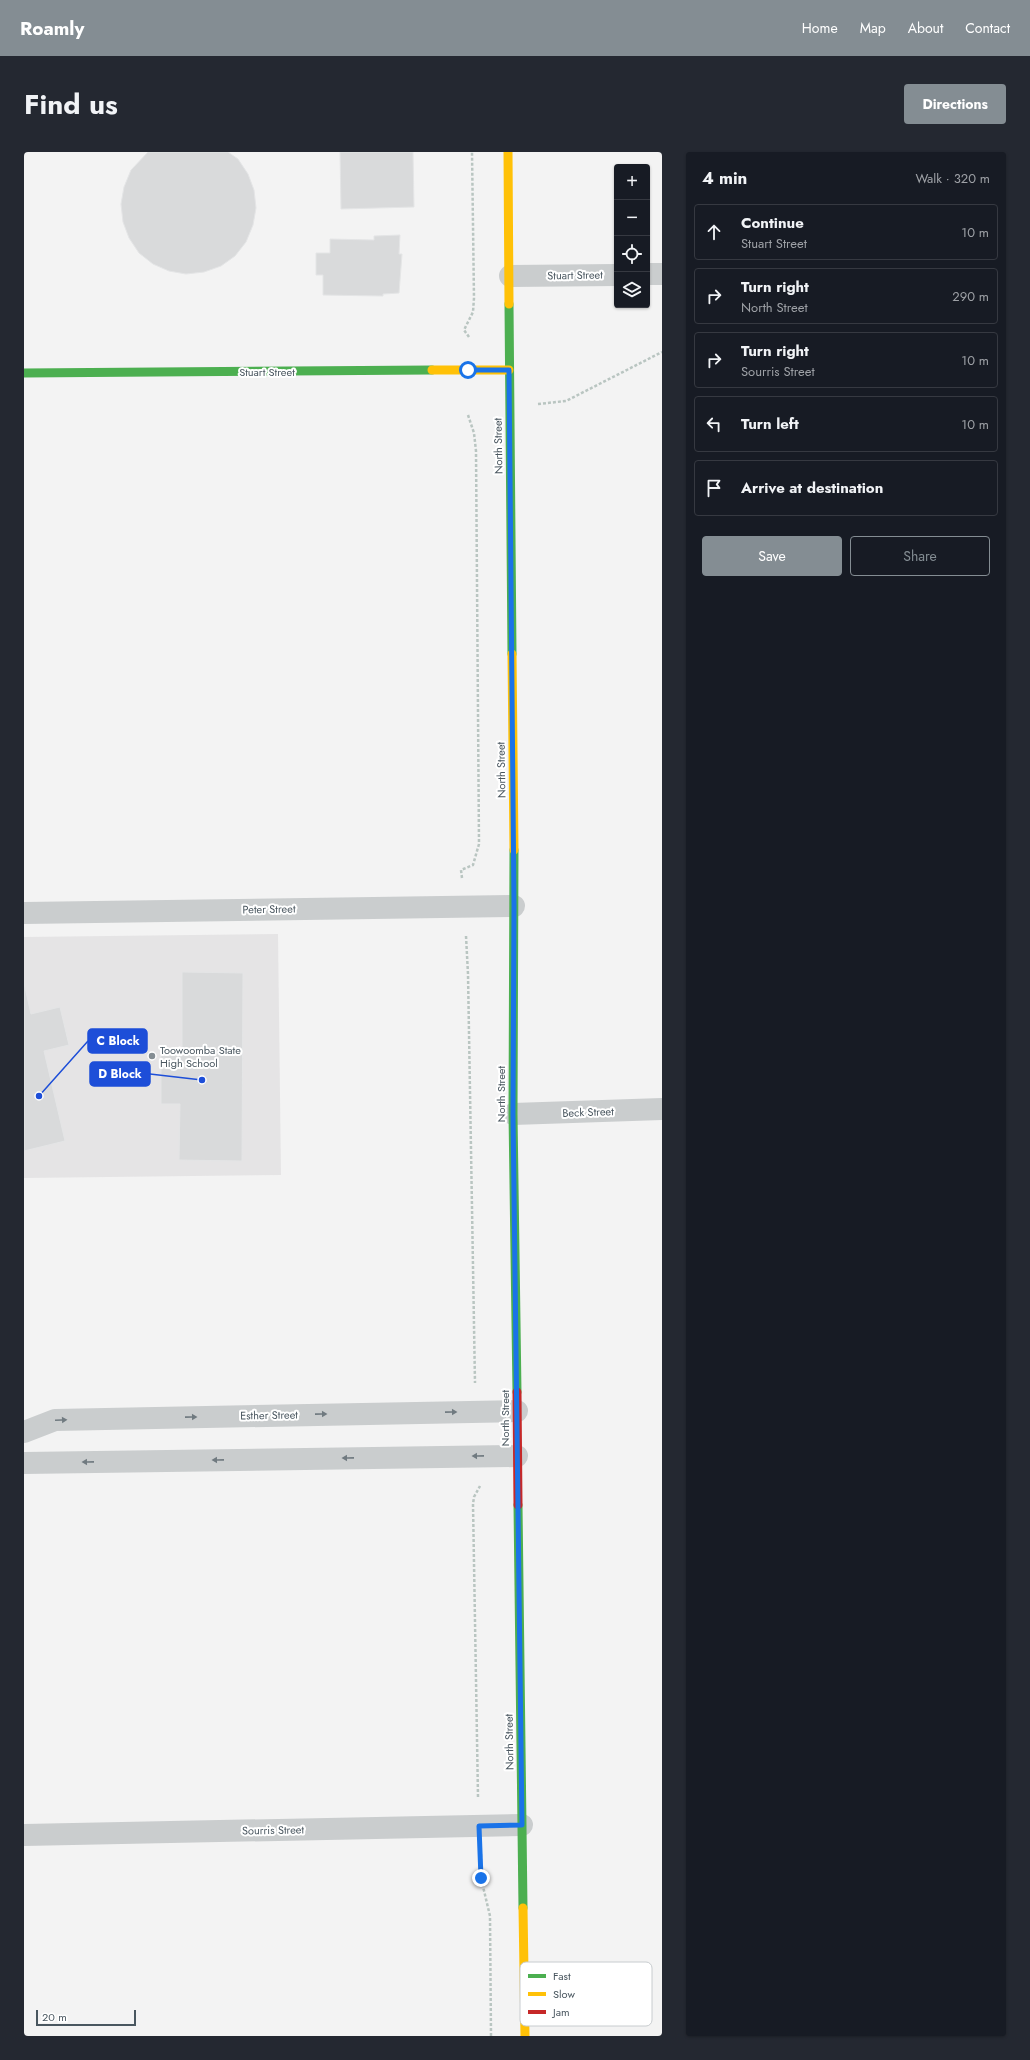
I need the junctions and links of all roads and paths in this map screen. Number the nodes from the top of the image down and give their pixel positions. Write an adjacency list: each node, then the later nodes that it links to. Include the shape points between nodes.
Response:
1 (472, 152): 7 (path, via 474,298 473,312 464,330)
2 (508, 152): 6 (street, North Street)
3 (650, 274): 4 (street)
4 (662, 274)
5 (614, 275): 6 (street, Stuart Street)
6 (510, 276): 9 (street, North Street)
7 (469, 337)
8 (662, 352): 11 (path, via 566,401)
9 (509, 370): 10 (street, Stuart Street); 14 (street, North Street)
10 (24, 373)
11 (536, 404)
12 (468, 415): 13 (path, via 476,451 479,844 473,865 461,870)
13 (462, 882)
14 (514, 906): 15 (street, Peter Street); 18 (street, North Street)
15 (24, 913)
16 (466, 929): 19 (path)
17 (662, 1110): 18 (street, Beck Street)
18 (513, 1114): 20 (street, North Street)
19 (475, 1386)
20 (517, 1411): 21 (street, Esther Street, one-way to 20, via 55,1420); 22 (street, North Street)
21 (24, 1432)
22 (517, 1456): 23 (street, one-way to 23); 25 (street, North Street)
23 (24, 1463)
24 (480, 1485): 26 (path, via 474,1497)
25 (522, 1825): 26 (street, Sourris Street); 28 (street, North Street)
26 (479, 1826): 27 (street, Sourris Street); 30 (path, via 481,1878 490,1916)
27 (24, 1835)
28 (524, 1962)
29 (525, 2026): 31 (street, North Street)
30 (491, 2036)
31 (525, 2036)

